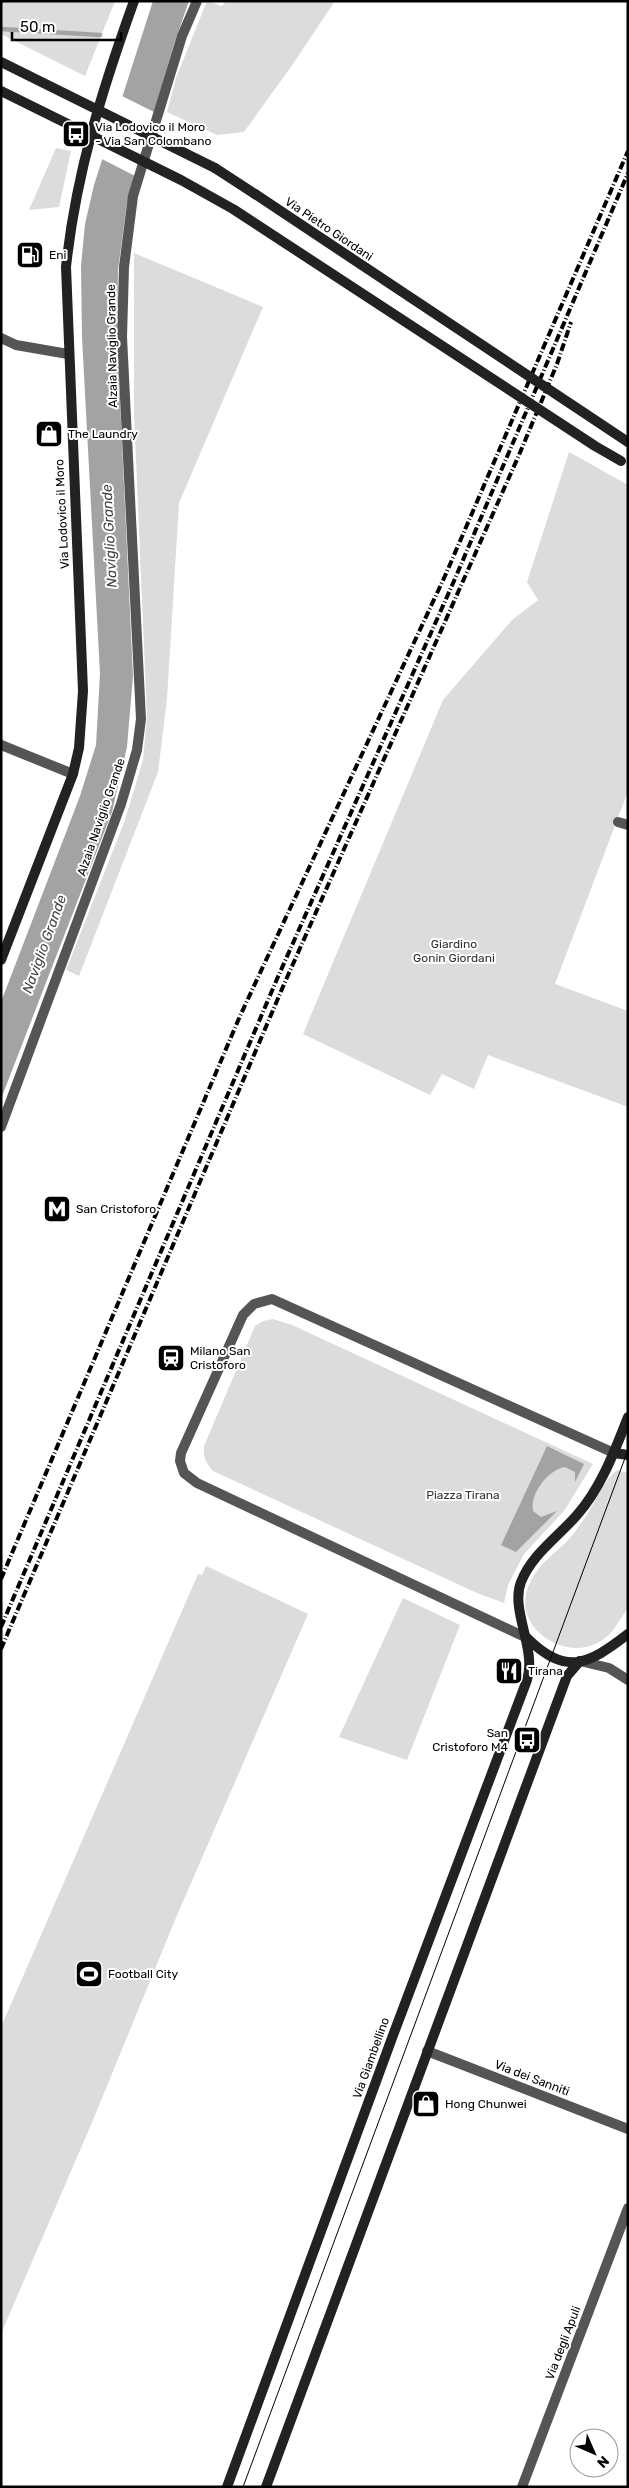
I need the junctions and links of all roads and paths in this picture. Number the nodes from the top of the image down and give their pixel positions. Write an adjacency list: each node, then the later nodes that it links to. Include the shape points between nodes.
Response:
1 (134, 1): 6 (street, Via Lodovico il Moro, via 108,72 85,152 71,221 66,267)
2 (197, 1): 12 (street, Alzaia Naviglio Grande, via 182,36 133,196 124,268 122,337 141,719 137,750 121,804)
3 (1, 62): 7 (street, Via Pietro Giordani, bridge, via 215,168)
4 (1, 91): 8 (street, bridge, via 233,209)
5 (1, 338): 6 (street, via 16,345)
6 (68, 354): 10 (street, Via Lodovico il Moro, via 83,691 79,748)
7 (628, 442)
8 (624, 462)
9 (1, 745): 10 (street)
10 (73, 774): 11 (street, Via Lodovico il Moro)
11 (1, 960)
12 (1, 1127)
13 (628, 1416): 14 (street)
14 (614, 1453): 15 (street); 17 (street, via 578,1515 548,1543 526,1570 518,1600); 17 (street, via 272,1299 254,1304 243,1315 181,1454 184,1473 197,1483 252,1510)
15 (628, 1455)
16 (628, 1634): 18 (street, via 598,1654)
17 (526, 1638): 18 (street, via 555,1660 569,1664); 23 (street, Via Giambellino, via 530,1673)
18 (580, 1661): 19 (street, via 609,1668); 20 (street, via 566,1676)
19 (628, 1680)
20 (427, 2051): 21 (street, Via dei Sanniti); 24 (street)
21 (628, 2129)
22 (628, 2208): 25 (street, Via degli Apuli)
23 (227, 2487)
24 (266, 2487)
25 (522, 2487)

